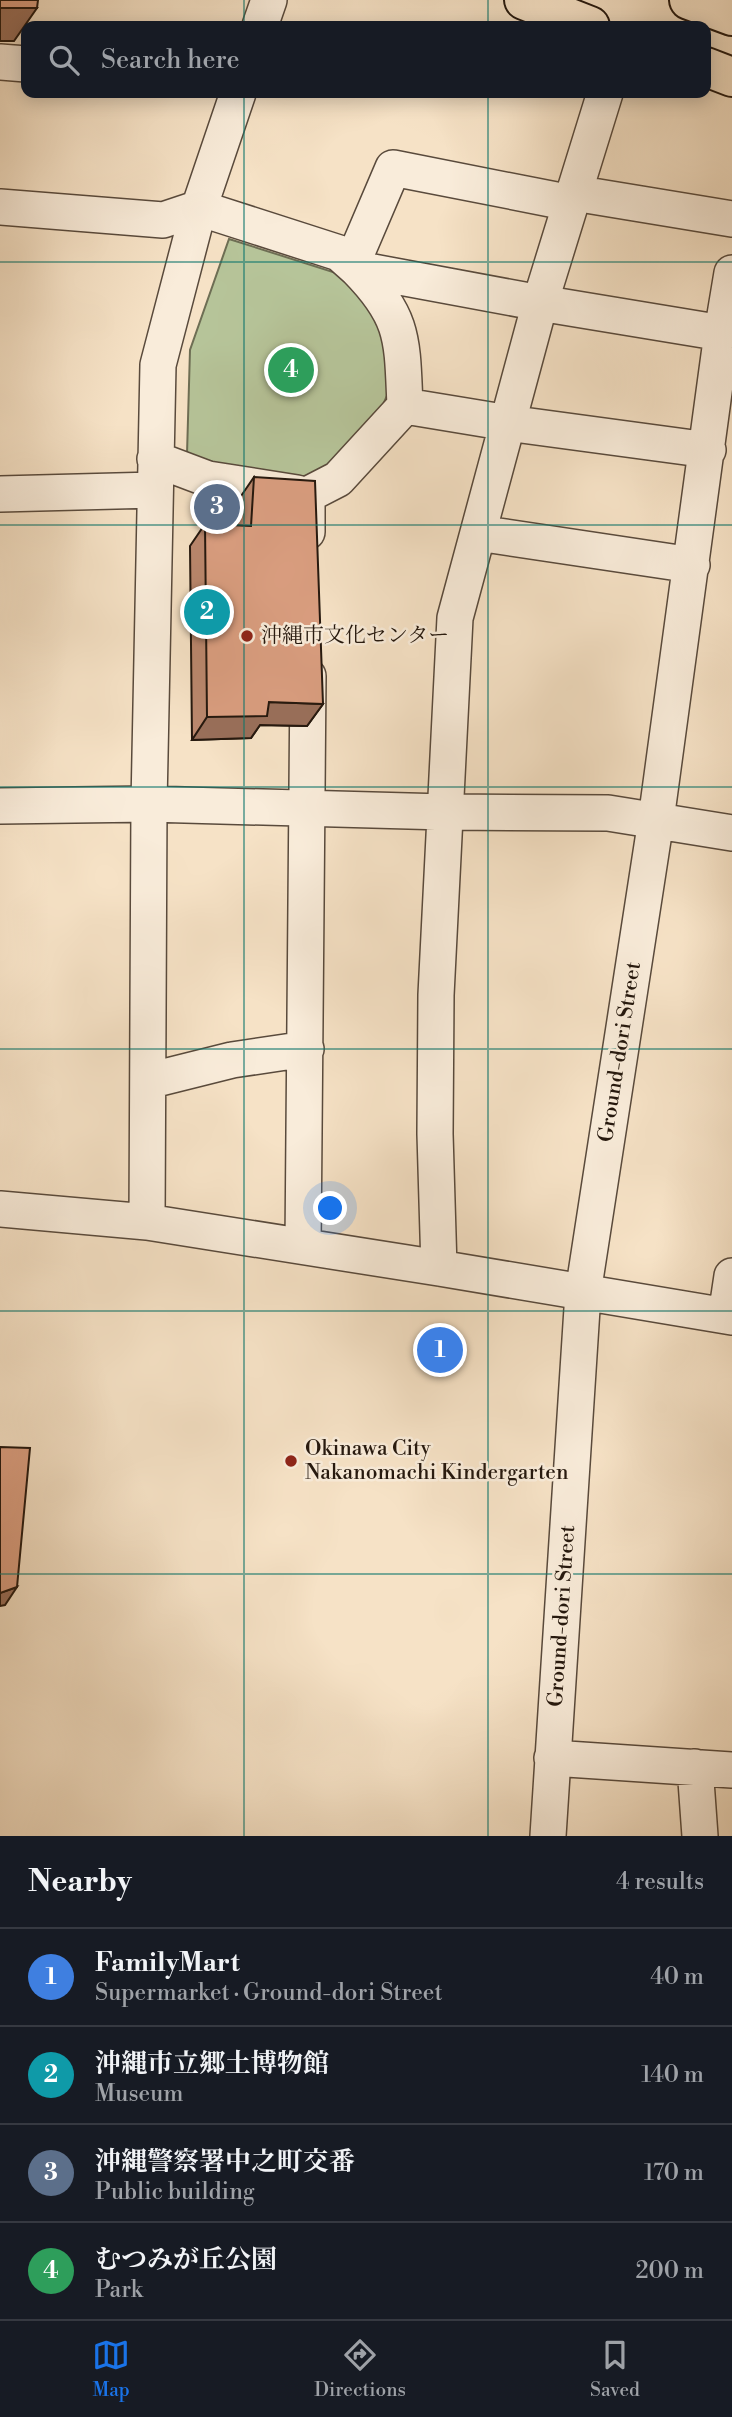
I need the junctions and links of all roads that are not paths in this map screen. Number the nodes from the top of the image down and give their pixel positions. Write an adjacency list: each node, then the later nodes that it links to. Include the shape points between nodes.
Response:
1 (268, 0): 5 (street)
2 (524, 0): 6 (highway)
3 (689, 0): 4 (highway)
4 (732, 16)
5 (262, 21)
6 (577, 21)
7 (0, 62): 8 (street)
8 (21, 64)
9 (711, 69): 10 (highway)
10 (732, 77)
11 (235, 98): 15 (street)
12 (603, 98): 13 (street)
13 (573, 198): 16 (street); 17 (street, via 393,168); 19 (street)
14 (0, 207): 15 (street, via 163,220)
15 (199, 208): 17 (street, via 339,253); 25 (street, via 158,365)
16 (732, 219)
17 (354, 266): 19 (street); 22 (street, via 380,292 398,324)
18 (732, 272): 20 (street, Ground-dori Street)
19 (540, 303): 20 (street); 23 (street)
20 (722, 332): 21 (street, Ground-dori Street)
21 (723, 404): 24 (street, Ground-dori Street)
22 (405, 405): 23 (street); 27 (street, via 338,478)
23 (508, 423): 24 (street); 28 (street)
24 (708, 450): 30 (street, Ground-dori Street)
25 (155, 475): 26 (street); 27 (street); 32 (street)
26 (0, 494)
27 (307, 495): 29 (street)
28 (478, 533): 30 (street); 35 (street, via 455,618)
29 (307, 563)
30 (692, 565): 36 (street, Ground-dori Street)
31 (308, 644): 34 (street)
32 (149, 804): 33 (street); 34 (street); 39 (street)
33 (0, 806)
34 (309, 807): 35 (street); 38 (street)
35 (445, 812): 36 (street, via 608,813); 43 (street, via 436,995)
36 (656, 820): 37 (street); 45 (street, Ground-dori Street)
37 (732, 833)
38 (306, 1049): 39 (street, via 232,1060); 42 (street)
39 (148, 1081): 41 (street)
40 (0, 1209): 41 (street)
41 (147, 1222): 42 (street)
42 (303, 1246): 43 (street)
43 (439, 1268): 45 (street)
44 (732, 1276): 46 (street)
45 (583, 1293): 46 (street); 47 (street, Ground-dori Street)
46 (729, 1317)
47 (552, 1758): 48 (street); 50 (street, Ground-dori Street)
48 (695, 1767): 49 (street); 51 (street)
49 (732, 1770)
50 (548, 1836)
51 (700, 1836)

